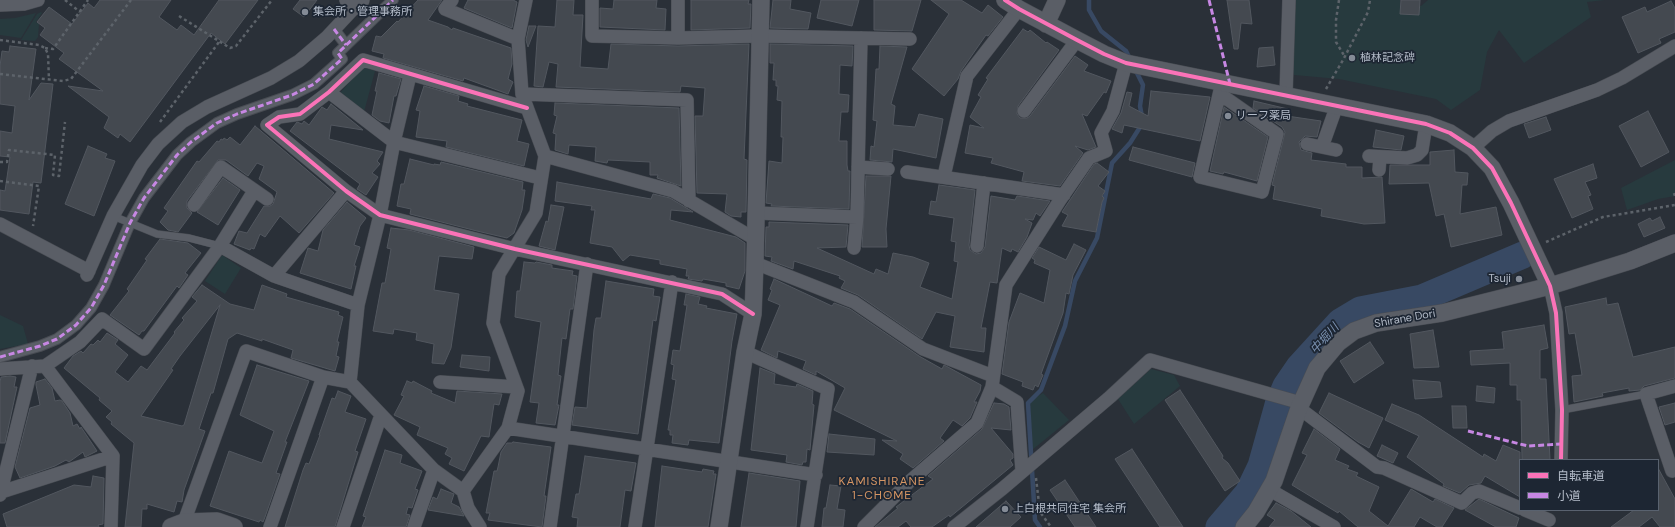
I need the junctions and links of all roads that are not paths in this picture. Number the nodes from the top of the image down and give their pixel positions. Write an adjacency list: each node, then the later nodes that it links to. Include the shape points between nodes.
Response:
1 (38, 0): 12 (street, via 24,4)
2 (393, 0): 22 (street)
3 (452, 0): 17 (street, via 445,8)
4 (526, 0): 17 (street)
5 (592, 0): 18 (street, via 592,36)
6 (678, 0): 18 (street)
7 (761, 0): 16 (street)
8 (1005, 0): 13 (street)
9 (1057, 0): 14 (street)
10 (1289, 0): 31 (street)
11 (355, 2): 15 (street)
12 (0, 5)
13 (1019, 10): 14 (street); 46 (street, via 967,76)
14 (1046, 24): 21 (street)
15 (334, 29): 22 (street); 57 (street, via 299,61 272,78 207,107 182,122 158,144 142,165)
16 (760, 36): 18 (street); 19 (street); 55 (street)
17 (518, 38): 30 (street)
18 (678, 38)
19 (861, 38): 20 (street); 42 (street)
20 (910, 39)
21 (1077, 40): 25 (street); 34 (street)
22 (346, 45): 24 (street, via 338,53)
23 (1675, 46): 39 (street, via 1597,90 1509,121 1492,131)
24 (342, 59): 26 (street); 59 (street, via 314,84 217,123 191,142 177,155 144,198)
25 (1126, 63): 28 (street); 51 (street, via 1113,111 1101,133 1106,150 1089,158)
26 (352, 70): 27 (street, via 363,60); 29 (street)
27 (410, 75): 33 (street); 36 (street)
28 (1221, 88): 28 (street, via 1200,177 1262,192 1277,134); 31 (street)
29 (330, 92): 36 (street); 50 (street, via 300,114 279,117 267,125)
30 (522, 94): 33 (street); 53 (street, via 687,100)
31 (1286, 95): 32 (street)
32 (1337, 105): 35 (street); 38 (street)
33 (527, 108): 41 (street)
34 (1024, 111)
35 (1426, 124): 39 (street, via 1450,133); 44 (street, via 1422,150 1417,155 1407,158 1375,156)
36 (394, 142): 47 (street); 56 (street)
37 (1307, 144): 38 (street)
38 (1322, 147): 40 (street)
39 (1473, 148): 71 (street, via 1492,168)
40 (1336, 150)
41 (545, 156): 47 (street); 53 (street, via 673,191)
42 (858, 167): 43 (street); 58 (street)
43 (888, 169)
44 (1379, 170)
45 (907, 172): 46 (street)
46 (944, 176): 48 (street)
47 (540, 178): 66 (street, via 536,213)
48 (984, 183): 51 (street); 64 (street)
49 (254, 191): 52 (street); 54 (street, via 221,167); 63 (street)
50 (346, 191): 56 (street); 69 (street)
51 (1064, 195): 82 (street, via 1006,285)
52 (267, 199)
53 (689, 201): 61 (street)
54 (194, 205)
55 (757, 213): 58 (street); 61 (street)
56 (380, 214): 66 (street); 72 (street)
57 (113, 216): 59 (lane); 60 (street, via 88,273)
58 (857, 217): 65 (street)
59 (130, 223): 63 (lane, via 156,234 190,238); 75 (street, via 104,285 91,308 76,325 51,341)
60 (0, 224)
61 (755, 239): 67 (street)
62 (1675, 243): 71 (street, Shirane Dori, via 1630,261)
63 (220, 246): 69 (street); 77 (street, via 144,349 102,319 80,342)
64 (977, 246)
65 (854, 248)
66 (515, 249): 68 (street); 84 (street, via 499,274 493,323)
67 (755, 263): 73 (street); 82 (street, via 854,302 923,349)
68 (587, 264): 70 (street); 90 (street)
69 (274, 276): 72 (street)
70 (672, 282): 73 (street, via 722,294); 91 (street)
71 (1550, 286): 86 (street, Shirane Dori, via 1442,313 1376,323 1354,331 1338,343 1317,368); 87 (street, via 1556,313)
72 (358, 305): 80 (street)
73 (753, 314): 74 (street)
74 (745, 352): 94 (street); 98 (street, via 828,389)
75 (0, 357)
76 (32, 366): 77 (street); 78 (street); 101 (street)
77 (45, 366): 92 (street)
78 (0, 369)
79 (323, 377): 80 (street); 105 (street, via 246,351); 108 (street)
80 (350, 382): 88 (street)
81 (440, 382): 84 (street)
82 (993, 382): 96 (street, via 1017,402); 116 (street, via 977,423 910,481)
83 (1675, 386): 85 (street)
84 (516, 387): 89 (street, via 518,392)
85 (1646, 394): 87 (lane); 97 (street)
86 (1300, 406): 96 (street, via 1150,360); 100 (street, Shirane Dori); 102 (street, via 1377,467 1462,503 1472,493 1479,491)
87 (1562, 410): 93 (street)
88 (381, 415): 95 (street); 109 (street)
89 (508, 428): 90 (street); 99 (street)
90 (564, 436): 91 (street); 112 (street)
91 (647, 448): 94 (street); 113 (street)
92 (113, 456): 101 (street); 106 (street)
93 (1561, 459)
94 (729, 460): 98 (street); 114 (street)
95 (434, 470): 99 (street); 110 (street)
96 (1022, 471): 117 (street)
97 (1672, 471)
98 (816, 475): 115 (street)
99 (463, 490): 111 (street, via 468,508)
100 (1270, 490): 118 (street, Shirane Dori); 119 (street)
101 (0, 494)
102 (1519, 508)
103 (1528, 511): 104 (street)
104 (1549, 519)
105 (177, 525): 107 (street, via 217,522)
106 (111, 527)
107 (234, 527)
108 (270, 527)
109 (342, 527)
110 (414, 527)
111 (480, 527)
112 (550, 527)
113 (635, 527)
114 (719, 527)
115 (807, 527)
116 (864, 527)
117 (954, 527)
118 (1244, 527)
119 (1334, 527)

